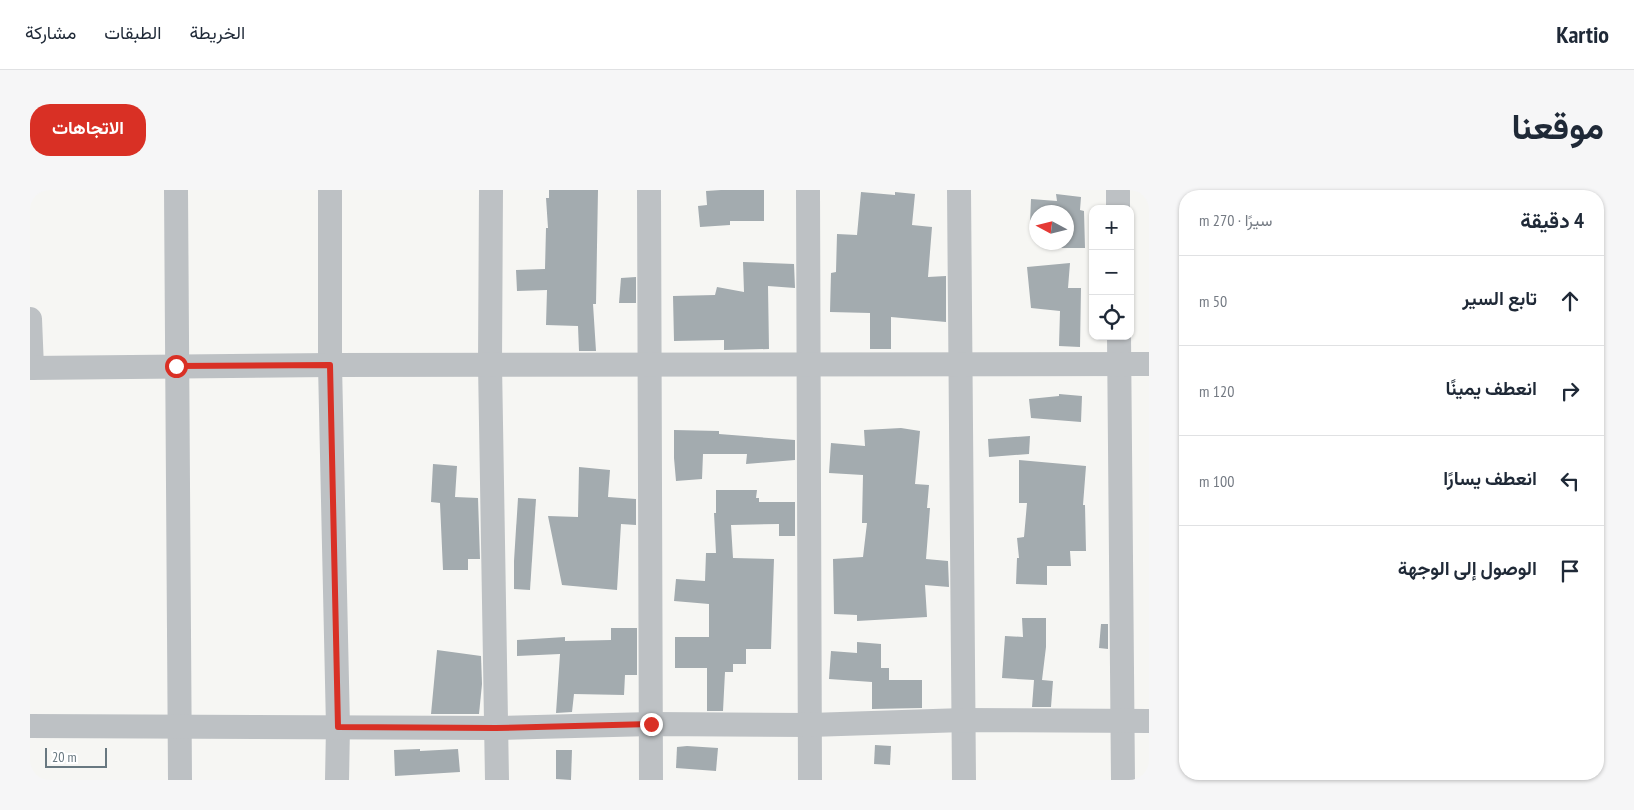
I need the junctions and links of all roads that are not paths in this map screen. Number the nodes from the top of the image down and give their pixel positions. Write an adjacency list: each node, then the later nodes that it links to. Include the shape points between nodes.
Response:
1 (176, 190): 18 (street)
2 (330, 190): 16 (street)
3 (492, 190): 11 (street)
4 (649, 190): 12 (street)
5 (808, 190): 13 (street)
6 (959, 190): 17 (street)
7 (1118, 190): 8 (street)
8 (1118, 205)
9 (30, 319): 19 (street)
10 (1119, 340): 14 (street)
11 (490, 364): 12 (street); 16 (street); 28 (street)
12 (650, 364): 13 (street); 23 (street)
13 (809, 364): 17 (street); 24 (street)
14 (1119, 364): 15 (street); 17 (street); 21 (street)
15 (1149, 364)
16 (330, 365): 18 (street); 27 (street)
17 (961, 365): 20 (street)
18 (176, 366): 19 (street); 26 (street)
19 (31, 368)
20 (964, 720): 21 (street); 24 (street); 34 (street)
21 (1123, 721): 22 (street); 35 (street)
22 (1149, 721)
23 (651, 724): 24 (street); 28 (street); 32 (street)
24 (810, 725): 33 (street)
25 (30, 726): 26 (street)
26 (180, 727): 27 (street); 29 (street)
27 (338, 727): 28 (street); 30 (street)
28 (496, 728): 31 (street)
29 (180, 780)
30 (337, 780)
31 (497, 780)
32 (651, 780)
33 (810, 780)
34 (964, 780)
35 (1123, 780)

